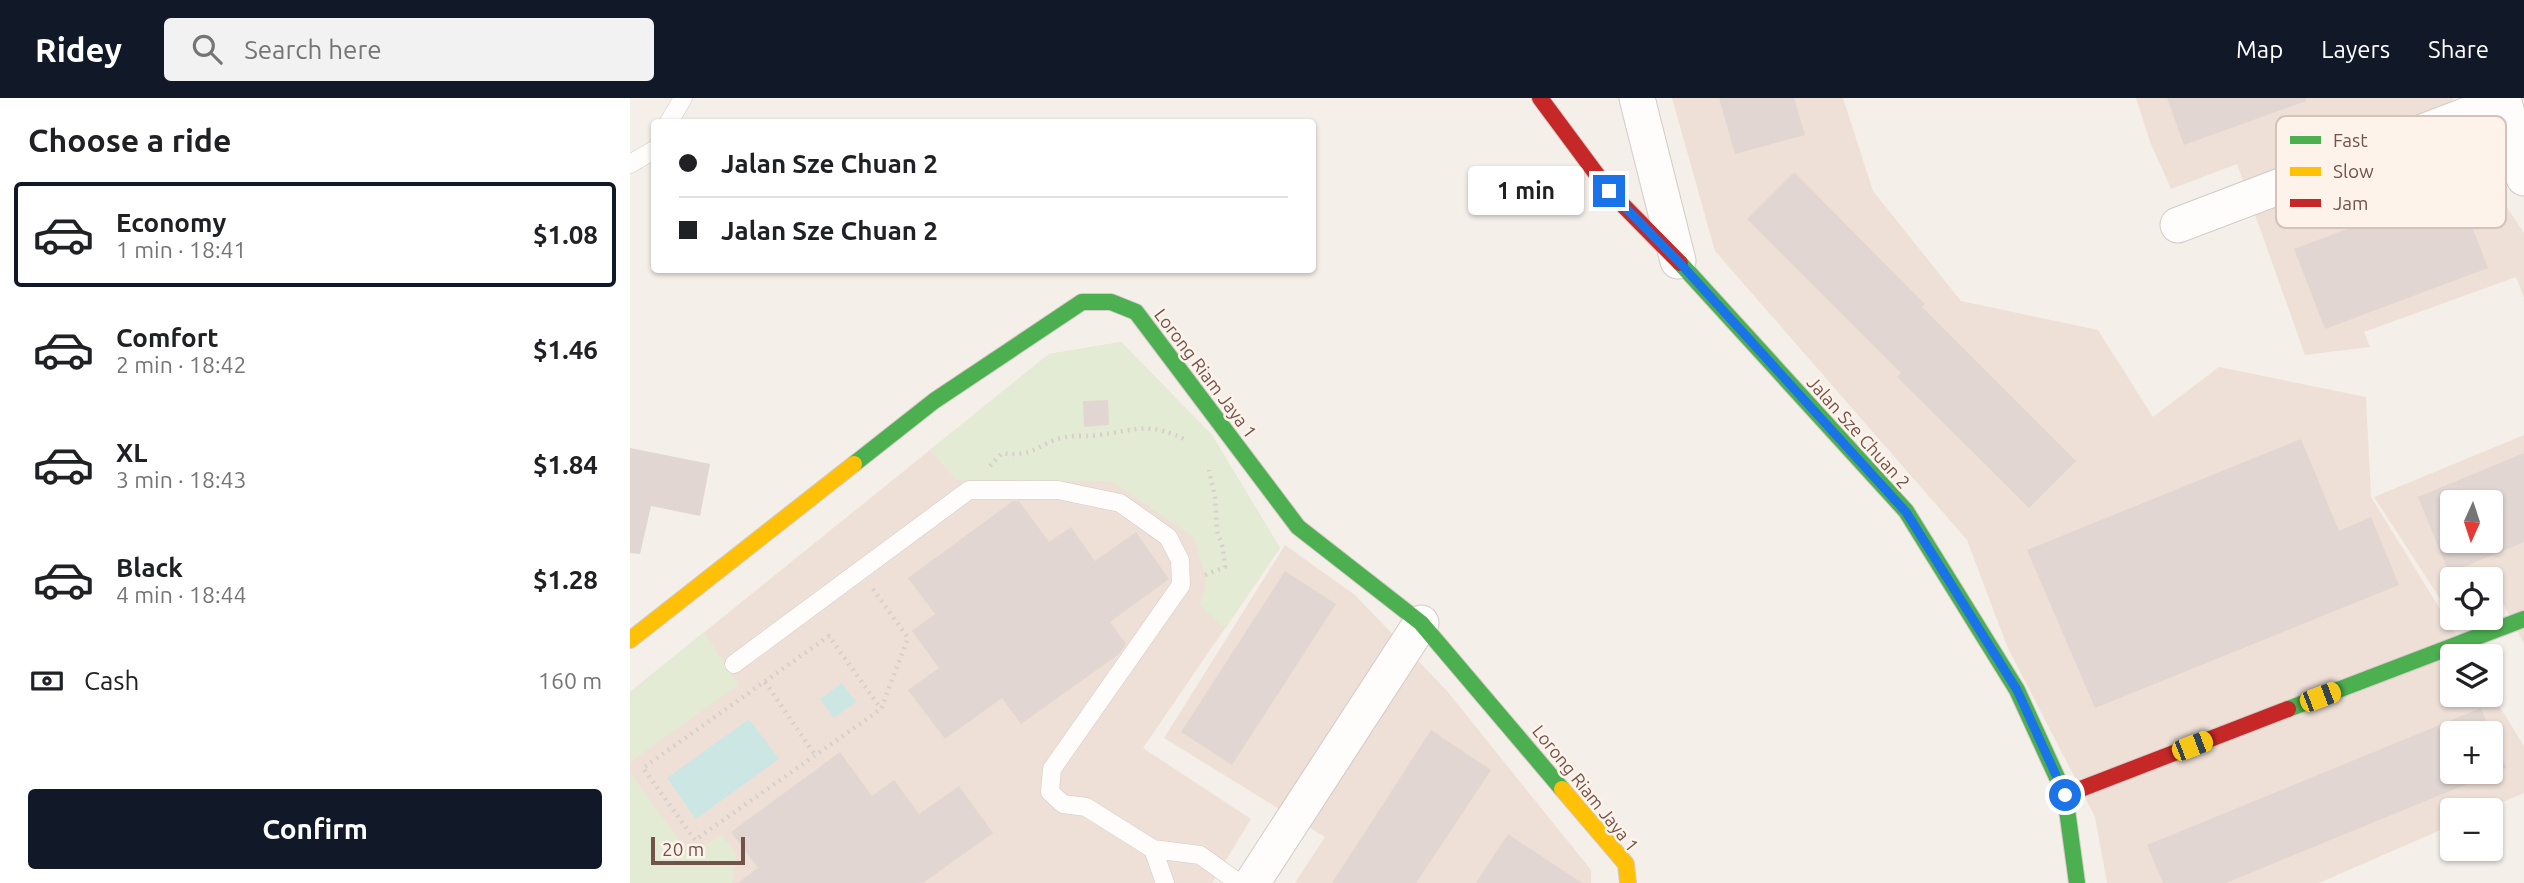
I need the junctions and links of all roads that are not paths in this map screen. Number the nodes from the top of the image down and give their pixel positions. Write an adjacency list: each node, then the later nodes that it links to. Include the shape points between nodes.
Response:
1 (683, 98): 6 (lane)
2 (1540, 98): 12 (street, Jalan Sze Chuan 2, via 1609,191)
3 (1637, 98): 12 (street)
4 (2504, 99): 5 (street); 9 (street)
5 (2460, 116)
6 (671, 119)
7 (651, 152): 8 (lane)
8 (630, 164)
9 (2524, 178)
10 (2276, 187): 11 (street)
11 (2178, 225)
12 (1678, 261): 17 (street, Jalan Sze Chuan 2, via 1906,512 2017,690)
13 (2524, 619): 17 (street)
14 (1421, 623): 15 (street, Lorong Riam Jaya 1, via 1298,527 1136,312 1111,302 1082,302 934,401); 21 (street); 22 (street, Lorong Riam Jaya 1, via 1626,864)
15 (630, 640)
16 (734, 664): 18 (lane, via 969,490 1058,490 1119,503 1168,537 1180,560 1181,585 1052,769 1051,792 1063,804 1086,807)
17 (2065, 795): 23 (street, Jalan Sze Chuan 2)
18 (1153, 849): 19 (lane); 20 (lane, via 1200,855)
19 (1165, 883)
20 (1239, 883)
21 (1252, 883)
22 (1629, 883)
23 (2077, 883)

